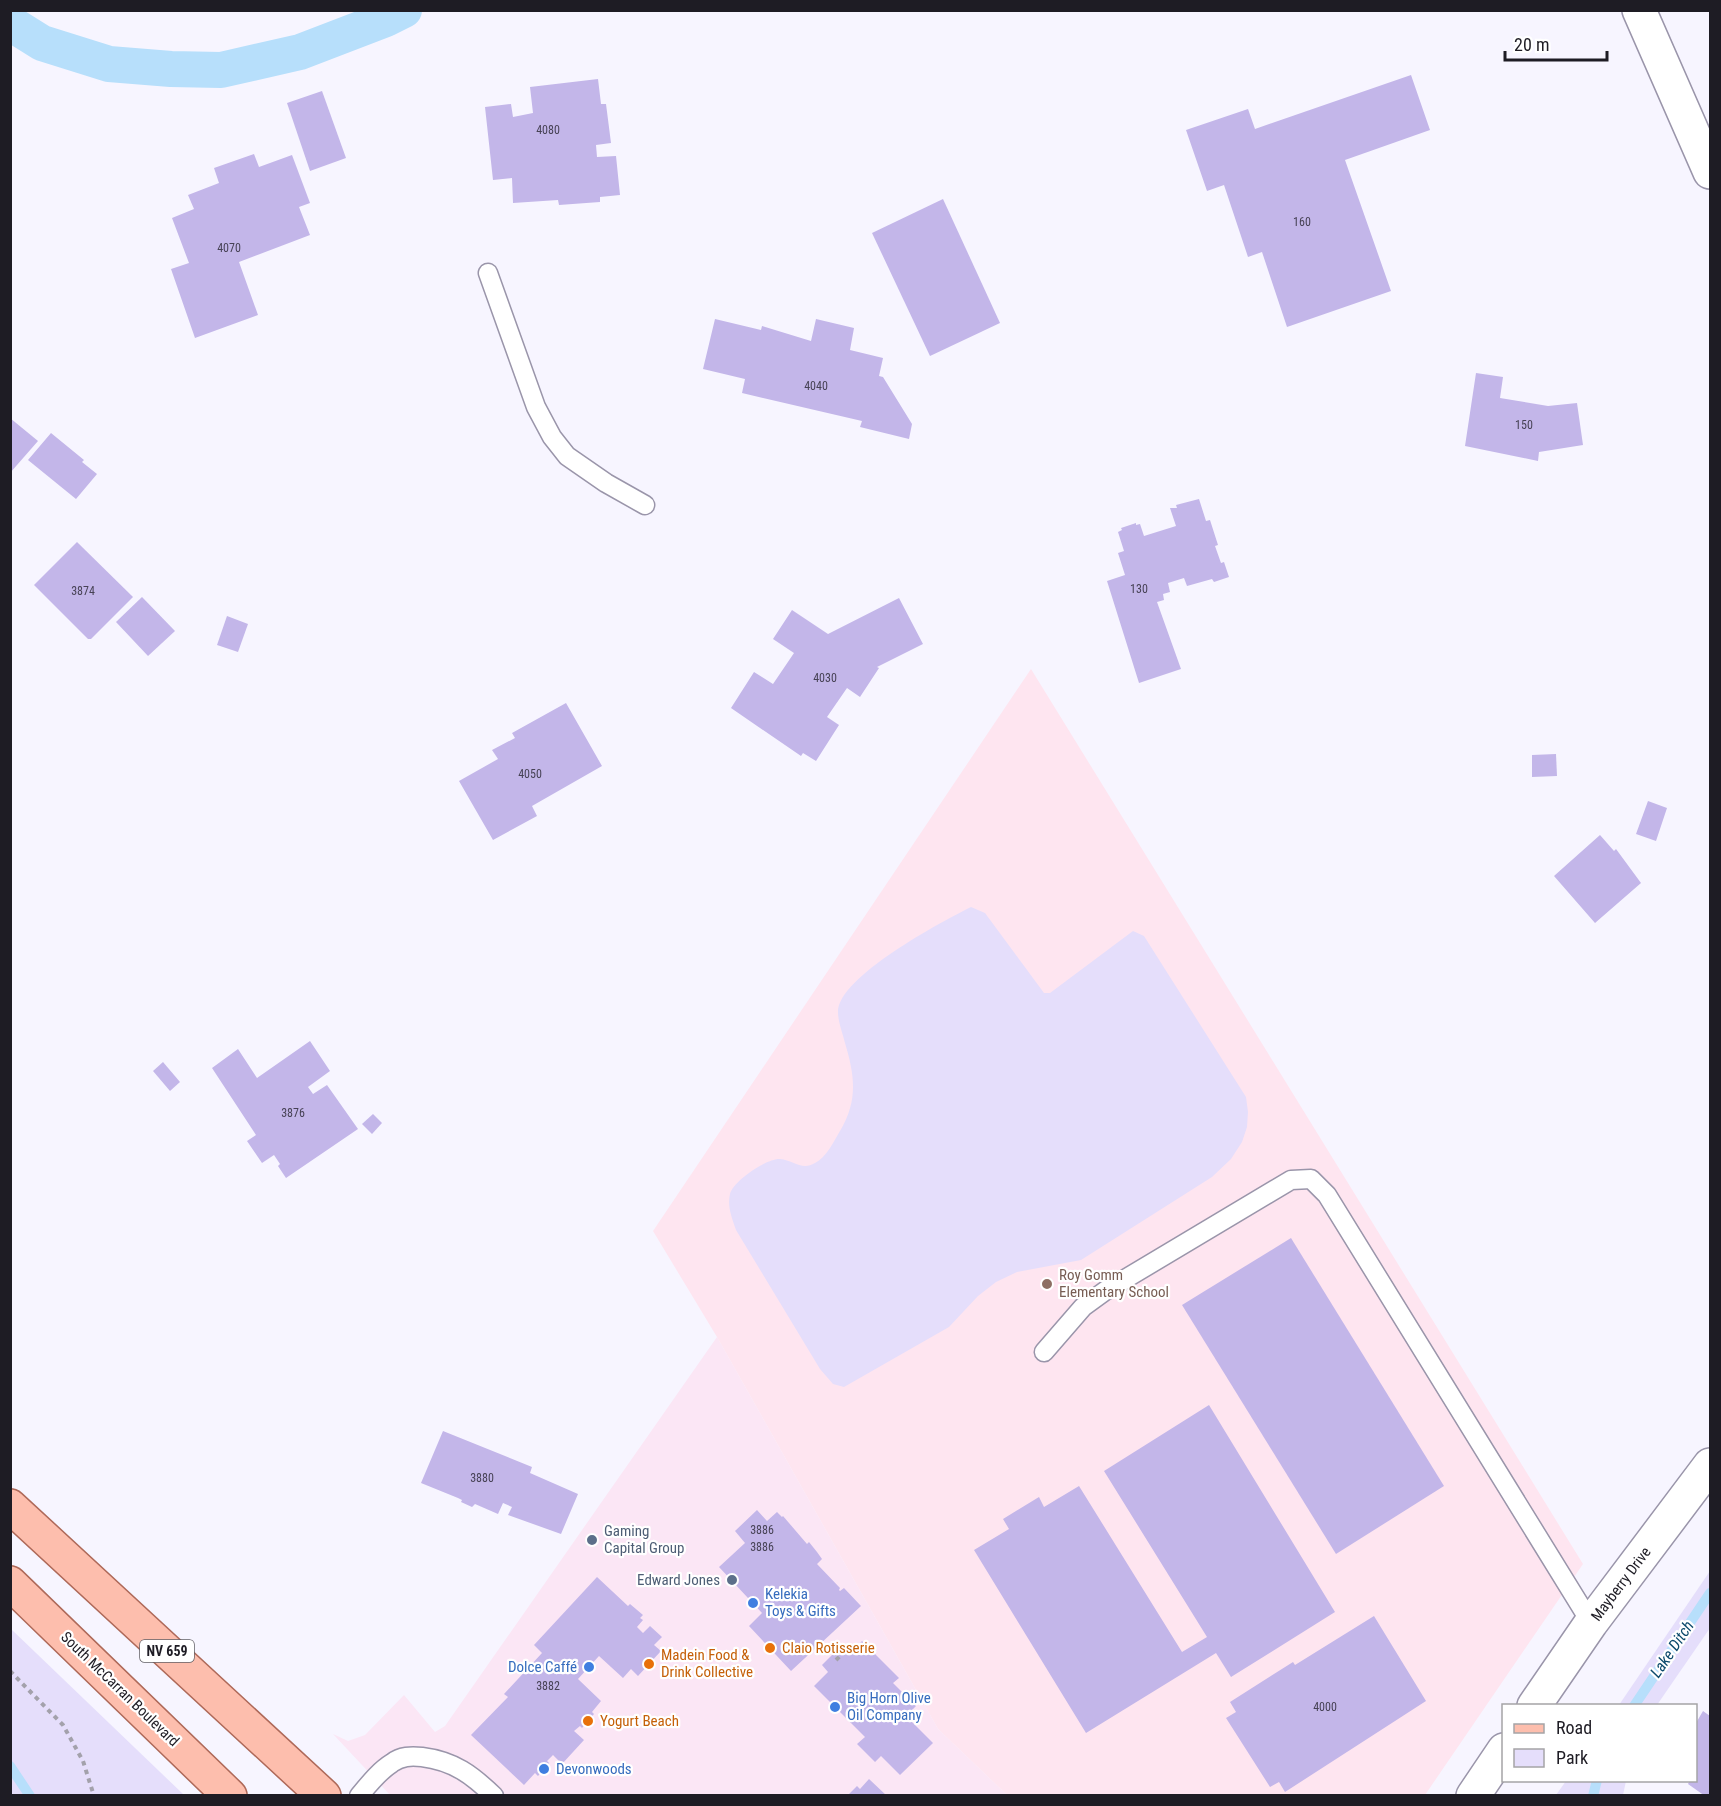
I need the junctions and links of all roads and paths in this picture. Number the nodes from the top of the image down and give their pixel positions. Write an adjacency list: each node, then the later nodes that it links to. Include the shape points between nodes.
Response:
1 (1639, 10): 2 (main road)
2 (1710, 172)
3 (488, 273): 4 (lane, via 536,407 552,437 576,463)
4 (645, 505)
5 (1044, 1352): 9 (lane, via 1083,1307 1105,1291 1291,1180 1311,1179 1327,1196)
6 (1710, 1464): 9 (main road, Mayberry Drive)
7 (10, 1506): 17 (main road, NV 659)
8 (10, 1583): 16 (main road, South McCarran Boulevard)
9 (1591, 1623): 13 (main road, Mayberry Drive)
10 (844, 1653): 11 (path)
11 (836, 1660)
12 (10, 1671): 15 (path, via 63,1725 83,1761)
13 (1535, 1704)
14 (1502, 1752): 20 (main road)
15 (94, 1796)
16 (230, 1796)
17 (324, 1796)
18 (359, 1796): 19 (lane, via 393,1761 409,1756 441,1760 460,1768)
19 (494, 1796)
20 (1473, 1796)

